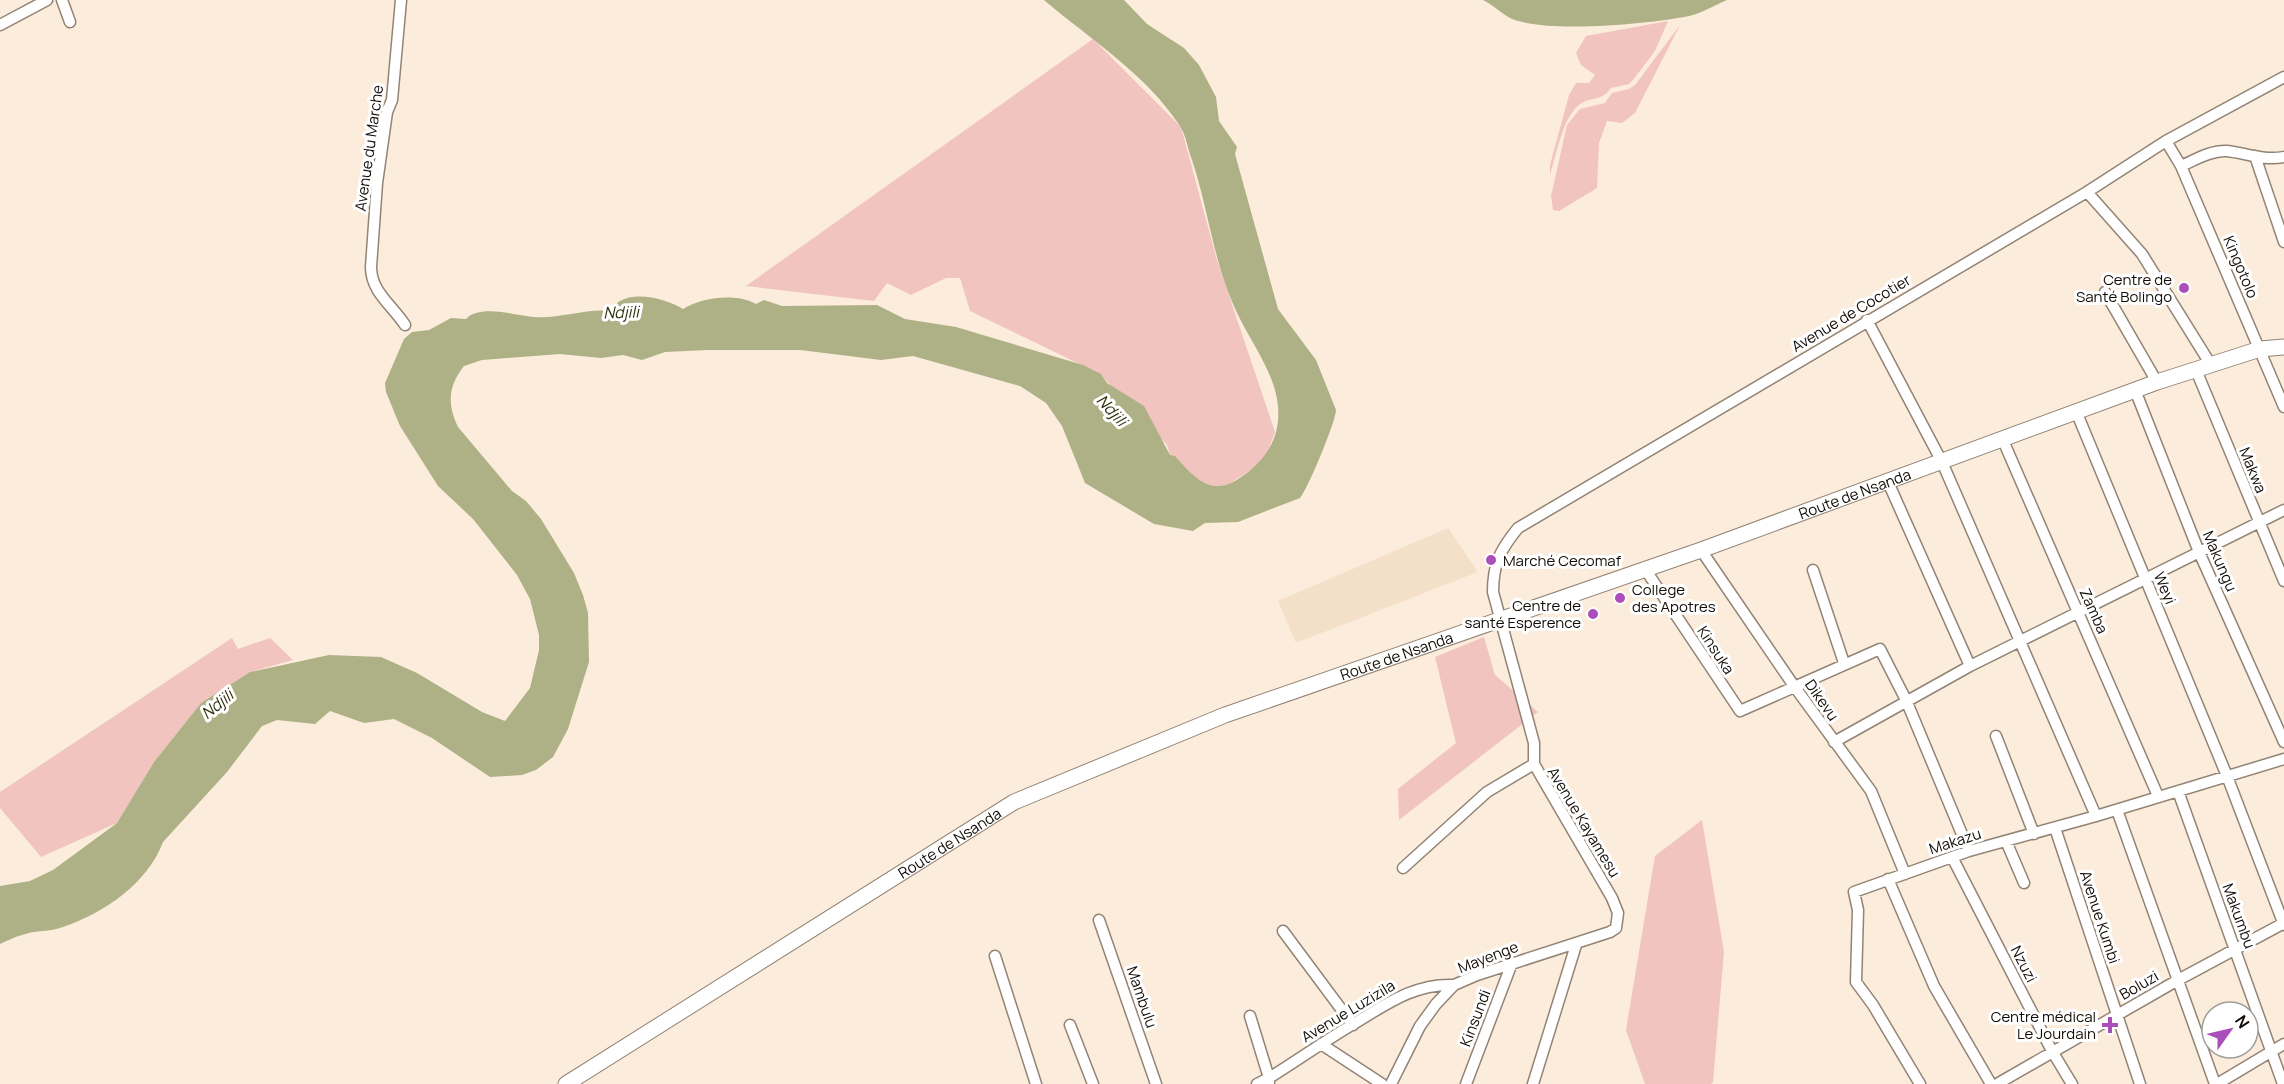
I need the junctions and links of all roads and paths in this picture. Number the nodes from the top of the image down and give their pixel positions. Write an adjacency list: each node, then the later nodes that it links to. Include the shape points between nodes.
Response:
1 (47, 0): 5 (street)
2 (62, 0): 4 (street)
3 (401, 0): 15 (street, Avenue du Marche, via 392,100 376,183 371,278)
4 (70, 22)
5 (0, 25)
6 (2284, 76): 7 (street, Avenue de Cocotier)
7 (2166, 141): 10 (street, Kingotolo); 11 (street, Avenue de Cocotier)
8 (2255, 156): 9 (street); 10 (street, via 2218,152); 12 (street)
9 (2284, 157)
10 (2181, 166): 17 (street, Kingotolo)
11 (2087, 192): 14 (street, Avenue de Cocotier); 18 (street, via 2142,254)
12 (2284, 242)
13 (2105, 292): 20 (street)
14 (1867, 320): 25 (street); 36 (street, Avenue de Cocotier, via 1518,528 1493,569 1493,592)
15 (405, 325)
16 (2284, 347): 17 (street, Route de Nsanda)
17 (2260, 349): 18 (street, Route de Nsanda); 22 (street, Kingotolo)
18 (2211, 365): 19 (street, Route de Nsanda)
19 (2196, 370): 20 (street, Route de Nsanda); 28 (street, Makwa)
20 (2157, 382): 21 (street, Route de Nsanda)
21 (2135, 390): 23 (street, Route de Nsanda); 30 (street, Makungu)
22 (2284, 407)
23 (2076, 411): 24 (street, Route de Nsanda); 33 (street, Weyi)
24 (2002, 438): 25 (street, Route de Nsanda); 35 (street, Zamba)
25 (1942, 462): 26 (street, Route de Nsanda); 37 (street)
26 (1888, 482): 29 (street, Route de Nsanda); 39 (street)
27 (2284, 510): 28 (street)
28 (2259, 522): 30 (street); 34 (street, Makwa)
29 (1701, 550): 31 (street, Route de Nsanda); 40 (street, Dikevu)
30 (2199, 552): 33 (street); 43 (street, Makungu)
31 (1645, 569): 36 (street, Route de Nsanda); 40 (street, Kinsuka, via 1740,711)
32 (1813, 570): 38 (street)
33 (2145, 580): 35 (street); 47 (street, Weyi)
34 (2284, 581)
35 (2078, 611): 37 (street); 49 (street, Zamba)
36 (1501, 617): 46 (street, Avenue Kayamesu, via 1534,743); 80 (street, Route de Nsanda, via 1224,716 1014,802)
37 (2019, 641): 39 (street); 51 (street)
38 (1844, 663): 40 (street); 41 (street, via 1880,649)
39 (1970, 666): 41 (street)
40 (1794, 686): 44 (street, Dikevu)
41 (1906, 700): 44 (street); 55 (street)
42 (1996, 736): 53 (street)
43 (2284, 741)
44 (1834, 742): 58 (street, Dikevu, via 1871,791)
45 (2284, 759): 47 (street, Makazu)
46 (1534, 764): 57 (street, via 1487,792); 64 (street, Avenue Kayamesu, via 1612,898 1618,921)
47 (2227, 776): 48 (street, Makazu); 62 (street, Weyi)
48 (2178, 790): 49 (street, Makazu); 66 (street, Makumbu)
49 (2158, 796): 50 (street, Makazu)
50 (2116, 810): 51 (street, Makazu); 69 (street)
51 (2096, 816): 52 (street, Makazu)
52 (2055, 828): 53 (street, Makazu); 71 (street, Avenue Kumbi)
53 (2034, 834): 54 (street, Makazu)
54 (2007, 841): 55 (street, Makazu); 60 (street)
55 (1969, 851): 56 (street, Makazu)
56 (1952, 857): 58 (street, Makazu); 78 (street, Nzuzi)
57 (1403, 868)
58 (1905, 874): 59 (street, Makazu)
59 (1888, 879): 89 (street, Makazu, via 1854,892 1858,910 1856,982); 91 (street, via 1934,986)
60 (2024, 883)
61 (1099, 920): 83 (street, Mambulu)
62 (2284, 924): 66 (street, Boluzi)
63 (1283, 931): 74 (street)
64 (1610, 932): 65 (street, Mayenge)
65 (1576, 945): 68 (street, Mayenge); 88 (street)
66 (2234, 948): 69 (street, Boluzi); 77 (street, Makumbu)
67 (995, 956): 81 (street)
68 (1512, 963): 70 (street, Mayenge); 87 (street, Kinsundi)
69 (2178, 980): 71 (street, Boluzi); 95 (street)
70 (1454, 986): 74 (street, Avenue Luzizila, via 1428,986 1410,992); 86 (street, Mayenge, via 1420,1026)
71 (2116, 1015): 78 (street, Boluzi); 94 (street, Avenue Kumbi)
72 (1250, 1016): 79 (street)
73 (1070, 1025): 82 (street)
74 (1353, 1025): 75 (street, Avenue Luzizila)
75 (1321, 1044): 79 (street, Avenue Luzizila); 85 (street)
76 (2284, 1044): 77 (street)
77 (2272, 1051): 95 (street); 96 (street, Makumbu)
78 (2052, 1052): 92 (street, Boluzi); 93 (street, Nzuzi)
79 (1269, 1081): 84 (street)
80 (566, 1084)
81 (1036, 1084)
82 (1093, 1084)
83 (1156, 1084)
84 (1257, 1084)
85 (1382, 1084)
86 (1391, 1084)
87 (1466, 1084)
88 (1533, 1084)
89 (1920, 1084)
90 (1980, 1084): 91 (street)
91 (1991, 1084): 92 (street, Boluzi)
92 (1997, 1084)
93 (2072, 1084)
94 (2140, 1084)
95 (2216, 1084)
96 (2283, 1084)

